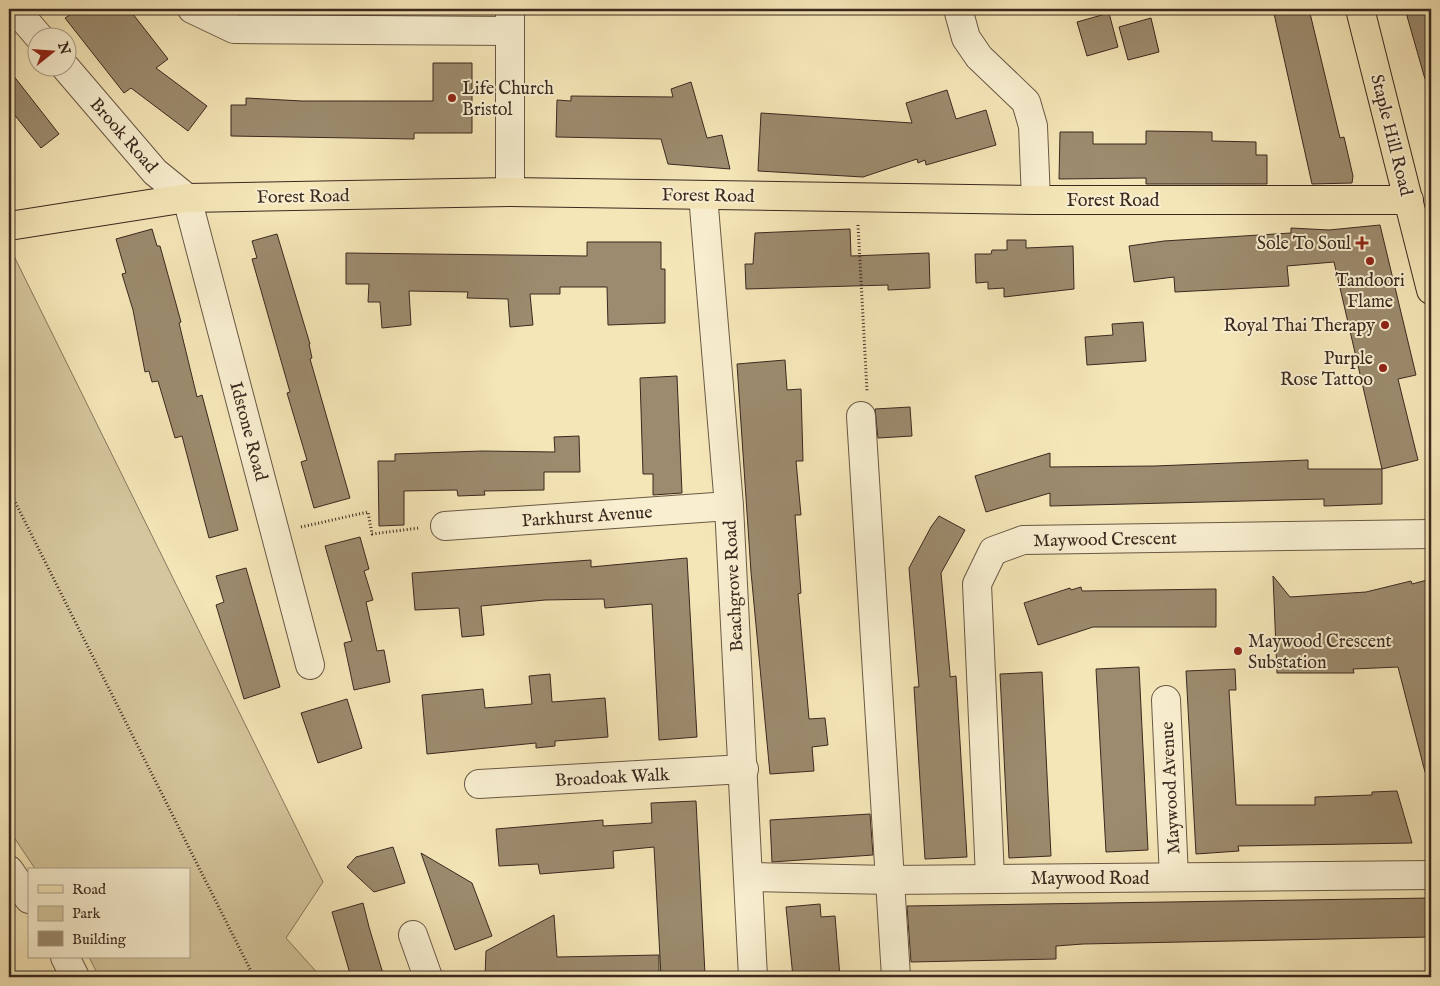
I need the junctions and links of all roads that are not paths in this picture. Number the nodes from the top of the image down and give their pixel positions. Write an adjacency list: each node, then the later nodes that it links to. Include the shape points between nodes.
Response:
1 (15, 9): 6 (street)
2 (192, 9): 5 (street, via 234,30)
3 (958, 9): 11 (street, via 966,38 979,58 1026,102 1033,126)
4 (1360, 9): 12 (main road, Staple Hill Road)
5 (510, 20): 8 (street)
6 (31, 28)
7 (75, 78): 10 (street, Brook Road, via 155,172)
8 (510, 192): 9 (main road, Forest Road); 10 (main road, Forest Road)
9 (703, 195): 11 (main road, Forest Road); 16 (street, Beachgrove Road)
10 (187, 198): 13 (main road, Forest Road); 19 (street, Idstone Road)
11 (1036, 200): 12 (main road, Forest Road)
12 (1409, 200): 14 (main road, Staple Hill Road)
13 (9, 226)
14 (1431, 290)
15 (861, 416): 28 (street)
16 (729, 506): 17 (street, Parkhurst Avenue); 21 (street, Beachgrove Road)
17 (445, 526)
18 (1431, 534): 27 (street, Maywood Crescent, via 1023,540 993,550 977,584)
19 (310, 664)
20 (1166, 700): 26 (street, Maywood Avenue)
21 (744, 769): 22 (street, Broadoak Walk); 25 (street, Beachgrove Road)
22 (479, 784)
23 (9, 870): 29 (street)
24 (1431, 876): 26 (street, Maywood Road)
25 (749, 877): 28 (street, Maywood Road); 34 (street, Beachgrove Road)
26 (1174, 877): 27 (street, Maywood Road)
27 (990, 878): 28 (street, Maywood Road)
28 (890, 880): 35 (street)
29 (28, 898)
30 (414, 935): 33 (street)
31 (66, 958): 32 (street)
32 (75, 977)
33 (428, 977)
34 (753, 977)
35 (896, 977)

